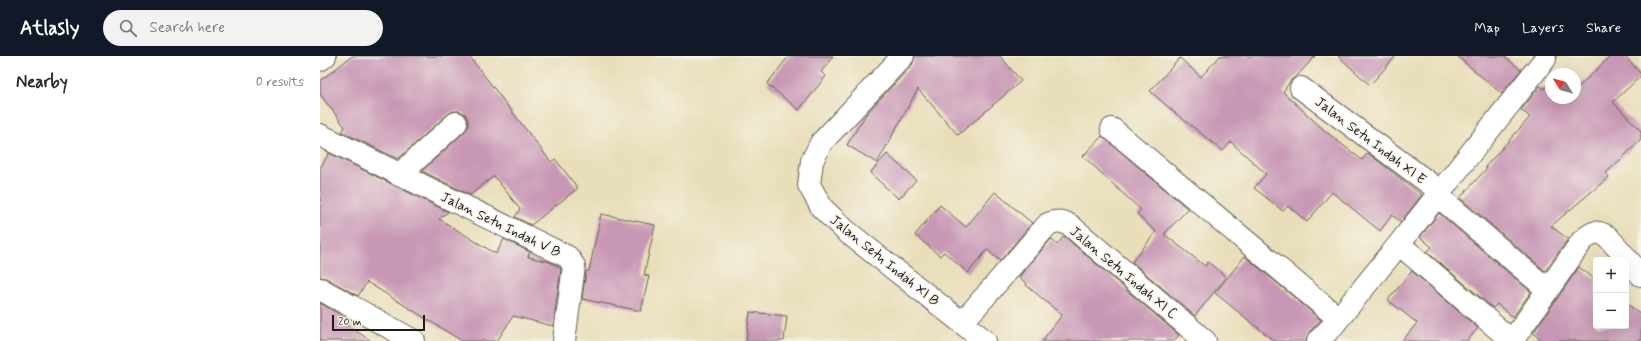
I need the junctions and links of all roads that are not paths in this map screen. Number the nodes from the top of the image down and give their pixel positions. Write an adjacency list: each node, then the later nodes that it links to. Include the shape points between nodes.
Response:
1 (325, 56): 3 (street)
2 (903, 56): 16 (street, Jalan Setu Indah XI B, via 821,143 812,161 809,185 822,208 846,230)
3 (320, 60)
4 (1545, 60): 10 (street)
5 (1301, 88): 10 (street, Jalan Setu Indah XI E)
6 (456, 123): 9 (street)
7 (1112, 129): 15 (street)
8 (320, 135): 9 (street, Jalan Setu Indah V B)
9 (400, 175): 18 (street, Jalan Setu Indah V B, via 568,257 574,266)
10 (1439, 194): 11 (street); 14 (street, Jalan Setu Indah XI E)
11 (1399, 244): 15 (street); 22 (street)
12 (1641, 275): 14 (street, via 1608,237 1596,232 1582,240)
13 (320, 289): 17 (street)
14 (1548, 290): 22 (street)
15 (1338, 318): 21 (street)
16 (962, 323): 19 (street, Jalan Setu Indah XI B); 20 (street, Jalan Setu Indah XI C, via 1048,224 1056,221 1071,226)
17 (414, 341)
18 (564, 341)
19 (984, 341)
20 (1205, 341)
21 (1318, 341)
22 (1512, 341)

